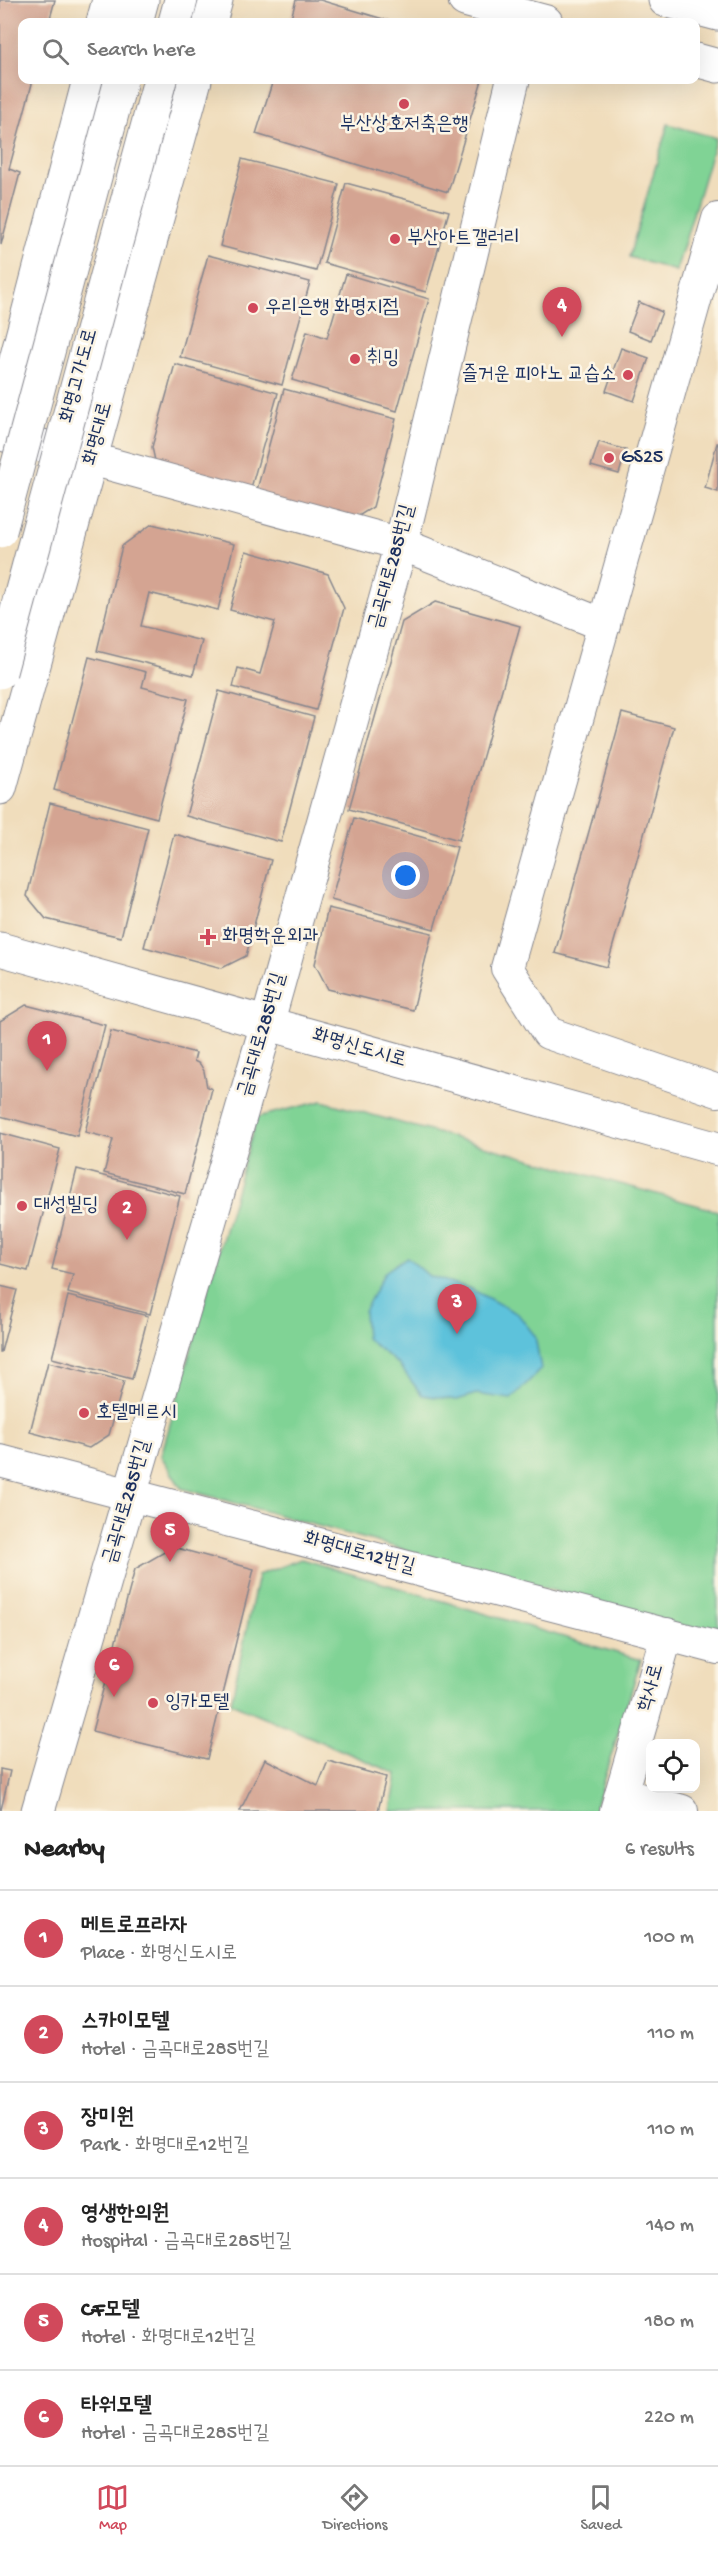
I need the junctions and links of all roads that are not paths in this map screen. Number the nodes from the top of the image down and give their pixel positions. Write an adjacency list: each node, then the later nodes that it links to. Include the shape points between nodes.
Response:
1 (109, 0): 8 (main road)
2 (142, 0): 9 (main road)
3 (181, 0): 10 (main road)
4 (216, 0): 11 (main road)
5 (465, 0): 12 (main road)
6 (664, 0): 7 (main road)
7 (718, 14)
8 (105, 18)
9 (137, 18)
10 (176, 18)
11 (211, 18)
12 (523, 18)
13 (700, 61): 14 (main road)
14 (718, 66)
15 (88, 84): 21 (main road)
16 (120, 84): 24 (main road, 화명고가도로, bridge)
17 (159, 84): 27 (main road, 화명고가도로, bridge)
18 (194, 84): 23 (main road, 화명대로)
19 (512, 84): 25 (main road, 금곡대로285번길)
20 (718, 219): 26 (street)
21 (0, 422)
22 (0, 434): 23 (street)
23 (92, 459): 25 (street); 28 (main road, 화명대로)
24 (0, 531)
25 (401, 544): 26 (street); 30 (main road, 금곡대로285번길)
26 (604, 625): 31 (street, via 507,968 548,1033)
27 (0, 672)
28 (0, 788)
29 (0, 949): 30 (main road, 화명신도시로)
30 (267, 1024): 32 (main road, 화명신도시로); 34 (main road, 금곡대로285번길)
31 (718, 1091)
32 (718, 1149)
33 (0, 1461): 34 (street, 화명대로12번길)
34 (130, 1494): 35 (street, 화명대로12번길); 38 (main road, 금곡대로285번길)
35 (667, 1634): 36 (street, 화명대로12번길); 37 (street, 학사로)
36 (718, 1647)
37 (618, 1802): 39 (street)
38 (38, 1811)
39 (682, 1811)

